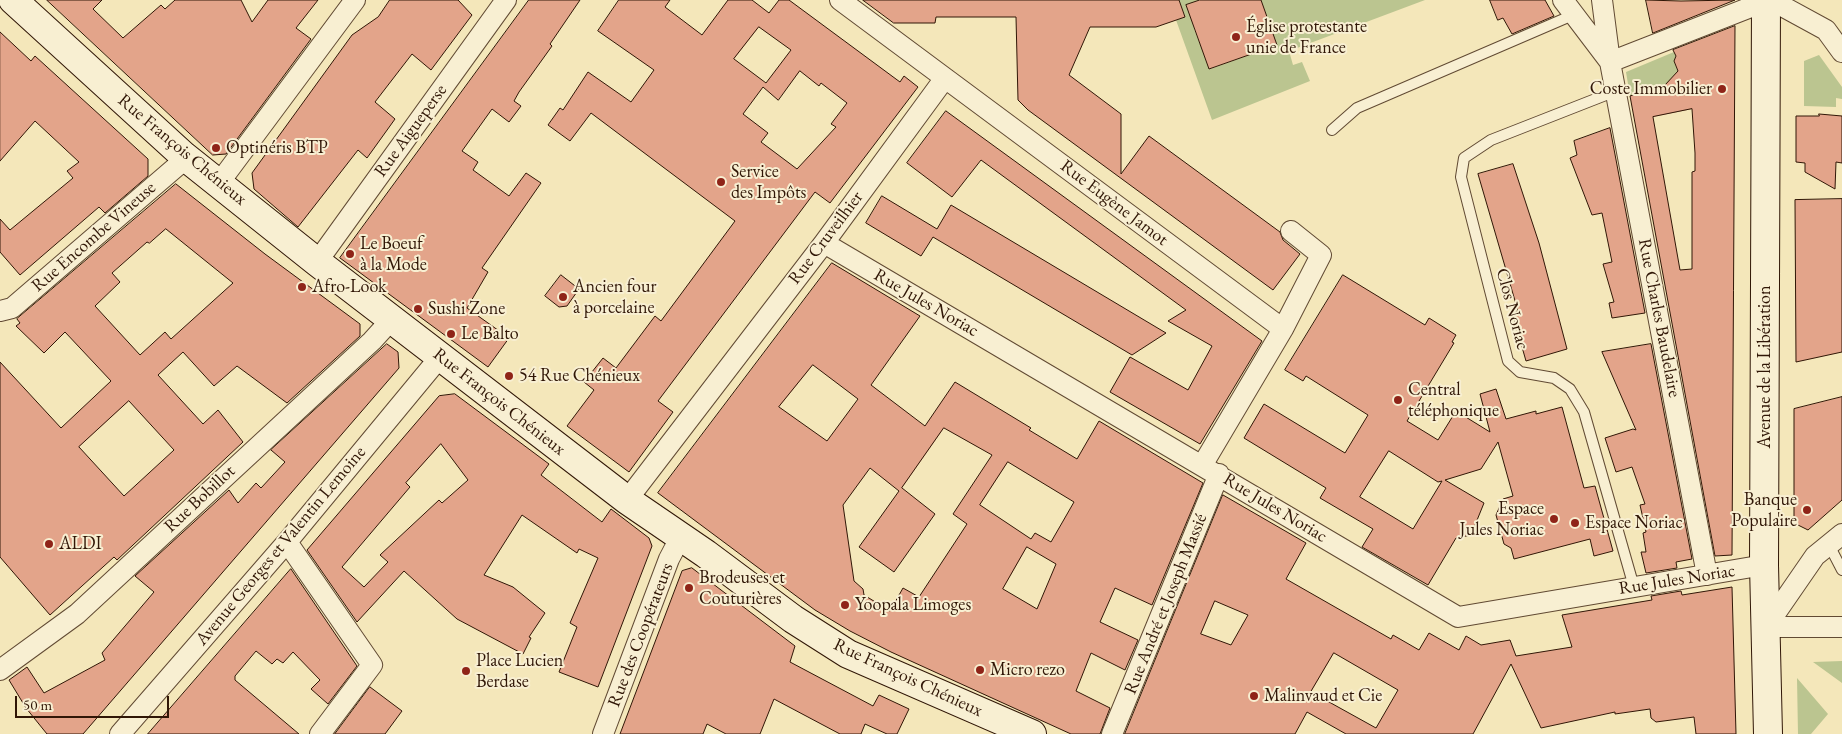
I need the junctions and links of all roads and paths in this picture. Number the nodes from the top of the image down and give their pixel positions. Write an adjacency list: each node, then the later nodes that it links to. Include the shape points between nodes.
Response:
1 (13, 0): 14 (main road, Rue François Chénieux)
2 (355, 0): 15 (street)
3 (506, 0): 18 (street, Rue Aigueperse)
4 (840, 0): 11 (street)
5 (1602, 0): 10 (street, Rue Charles Baudelaire)
6 (1765, 0): 10 (street); 28 (main road, Avenue de la Libération)
7 (1771, 0): 9 (street, via 1826,30)
8 (1568, 7): 10 (street); 13 (lane, via 1357,108)
9 (1842, 52)
10 (1610, 62): 12 (street, Rue Charles Baudelaire)
11 (945, 78): 17 (street, Rue Cruveilhier); 21 (street, Rue Eugène Jamot)
12 (1616, 91): 30 (street, Rue Charles Baudelaire); 31 (lane, Clos Noriac, via 1491,140 1464,158 1461,177 1508,362 1520,372 1554,378 1570,389 1584,412)
13 (1332, 130)
14 (184, 156): 15 (main road, Rue François Chénieux); 19 (street, Rue Encombe Vineuse, via 176,167 12,308)
15 (219, 184): 18 (main road, Rue François Chénieux)
16 (1291, 231): 21 (street, via 1321,255)
17 (824, 243): 23 (street, Rue Jules Noriac); 24 (street, Rue Cruveilhier)
18 (317, 262): 20 (main road, Rue François Chénieux)
19 (0, 311)
20 (392, 319): 22 (main road, Rue François Chénieux); 34 (street, Rue Bobillot, via 77,614)
21 (1283, 329): 23 (street)
22 (440, 357): 24 (main road, Rue François Chénieux); 27 (street, Avenue Georges et Valentin Lemoine)
23 (1211, 469): 31 (street, Rue Jules Noriac, via 1458,617); 39 (street, Rue André et Joseph Massié)
24 (627, 500): 25 (main road, Rue François Chénieux)
25 (680, 538): 37 (street, Rue des Coopérateurs, via 669,559); 38 (main road, Rue François Chénieux, via 792,620 848,654)
26 (1836, 539): 29 (lane); 33 (street, via 1816,556)
27 (287, 542): 35 (street, Avenue Georges et Valentin Lemoine); 36 (street, via 372,665)
28 (1764, 565): 30 (street, Rue Jules Noriac); 33 (main road, Avenue de la Libération)
29 (1842, 570)
30 (1707, 575): 31 (street, Rue Jules Noriac)
31 (1634, 587)
32 (1842, 627): 33 (street)
33 (1766, 628): 40 (main road, Avenue de la Libération)
34 (0, 670)
35 (120, 734)
36 (320, 734)
37 (603, 734)
38 (1032, 734)
39 (1112, 734)
40 (1768, 734)

